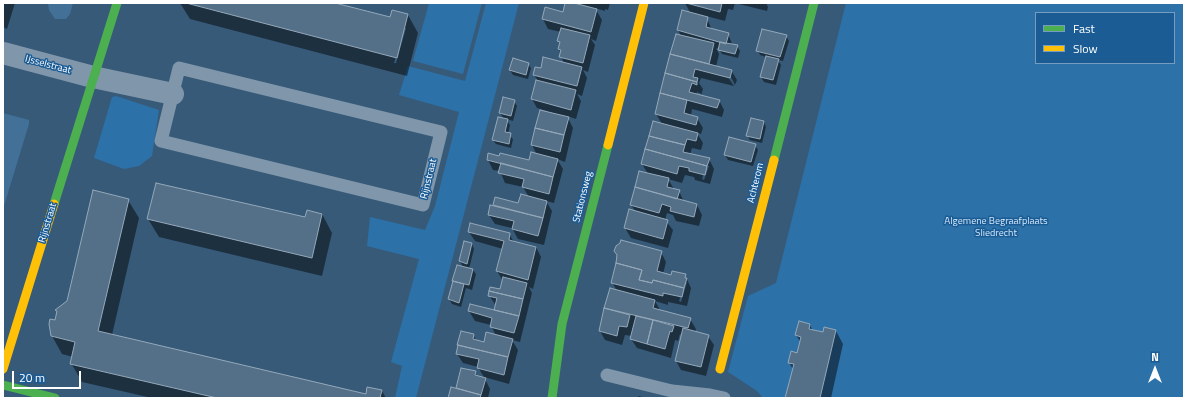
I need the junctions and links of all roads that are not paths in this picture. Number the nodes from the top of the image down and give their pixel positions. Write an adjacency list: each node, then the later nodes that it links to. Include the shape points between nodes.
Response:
1 (117, 3): 5 (street, Rijnstraat)
2 (644, 3): 12 (street, Stationsweg, via 562,324)
3 (814, 3): 7 (street, Achterom)
4 (3, 53): 5 (street, IJsselstraat)
5 (94, 77): 6 (street); 8 (street, Rijnstraat)
6 (173, 94): 6 (lane, Rijnstraat, via 161,141 423,205 441,132 179,68)
7 (720, 368)
8 (3, 369)
9 (607, 376): 13 (lane, via 672,391)
10 (3, 385): 11 (street)
11 (55, 398)
12 (552, 398)
13 (724, 398)

